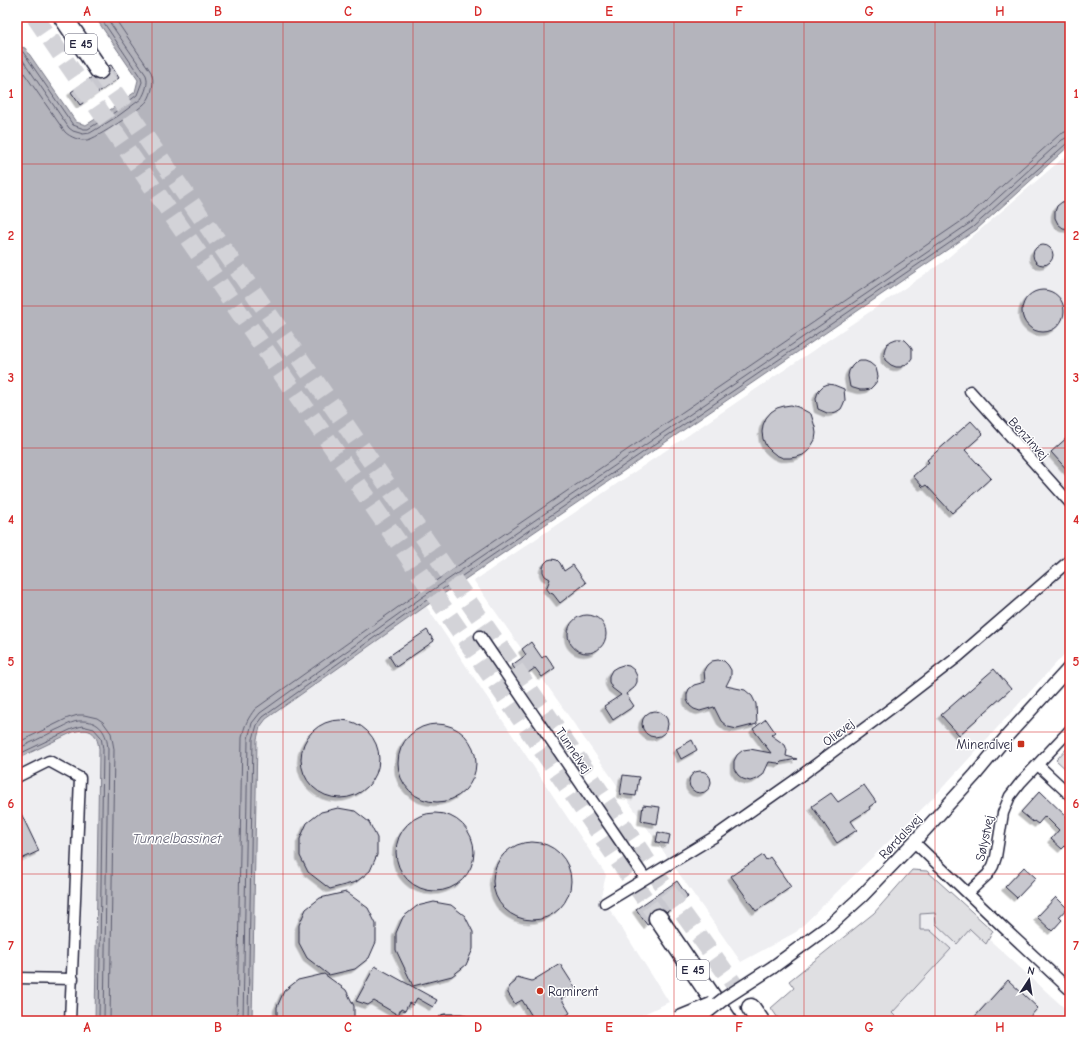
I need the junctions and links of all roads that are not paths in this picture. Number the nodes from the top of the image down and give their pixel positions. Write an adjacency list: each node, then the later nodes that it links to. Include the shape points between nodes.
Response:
1 (63, 17): 2 (highway, E 45)
2 (99, 70)
3 (970, 390): 4 (street, Benzinvej)
4 (1070, 503)
5 (1070, 560): 13 (street, Olievej, via 959,656 795,780 714,837)
6 (480, 636): 13 (street, Tunnelvej)
7 (1070, 667): 12 (street, Rørdalsvej)
8 (1070, 730): 9 (street, Sølystvej)
9 (1038, 765): 11 (street); 14 (street, Sølystvej, via 1010,796 1002,813 993,866)
10 (17, 777): 18 (street, via 49,761 80,778)
11 (1070, 795)
12 (914, 842): 14 (street); 20 (street, Rørdalsvej, bridge, via 829,926)
13 (645, 878): 15 (street, Olievej)
14 (968, 893): 19 (street)
15 (605, 903)
16 (658, 918): 26 (highway, E 45)
17 (17, 978): 18 (street)
18 (73, 979): 22 (street)
19 (1070, 990)
20 (725, 998): 21 (street, Rørdalsvej, bridge); 25 (street, Rørdalsvej, bridge)
21 (674, 1020)
22 (70, 1021)
23 (445, 1021): 24 (street)
24 (461, 1021)
25 (696, 1021)
26 (728, 1021)

